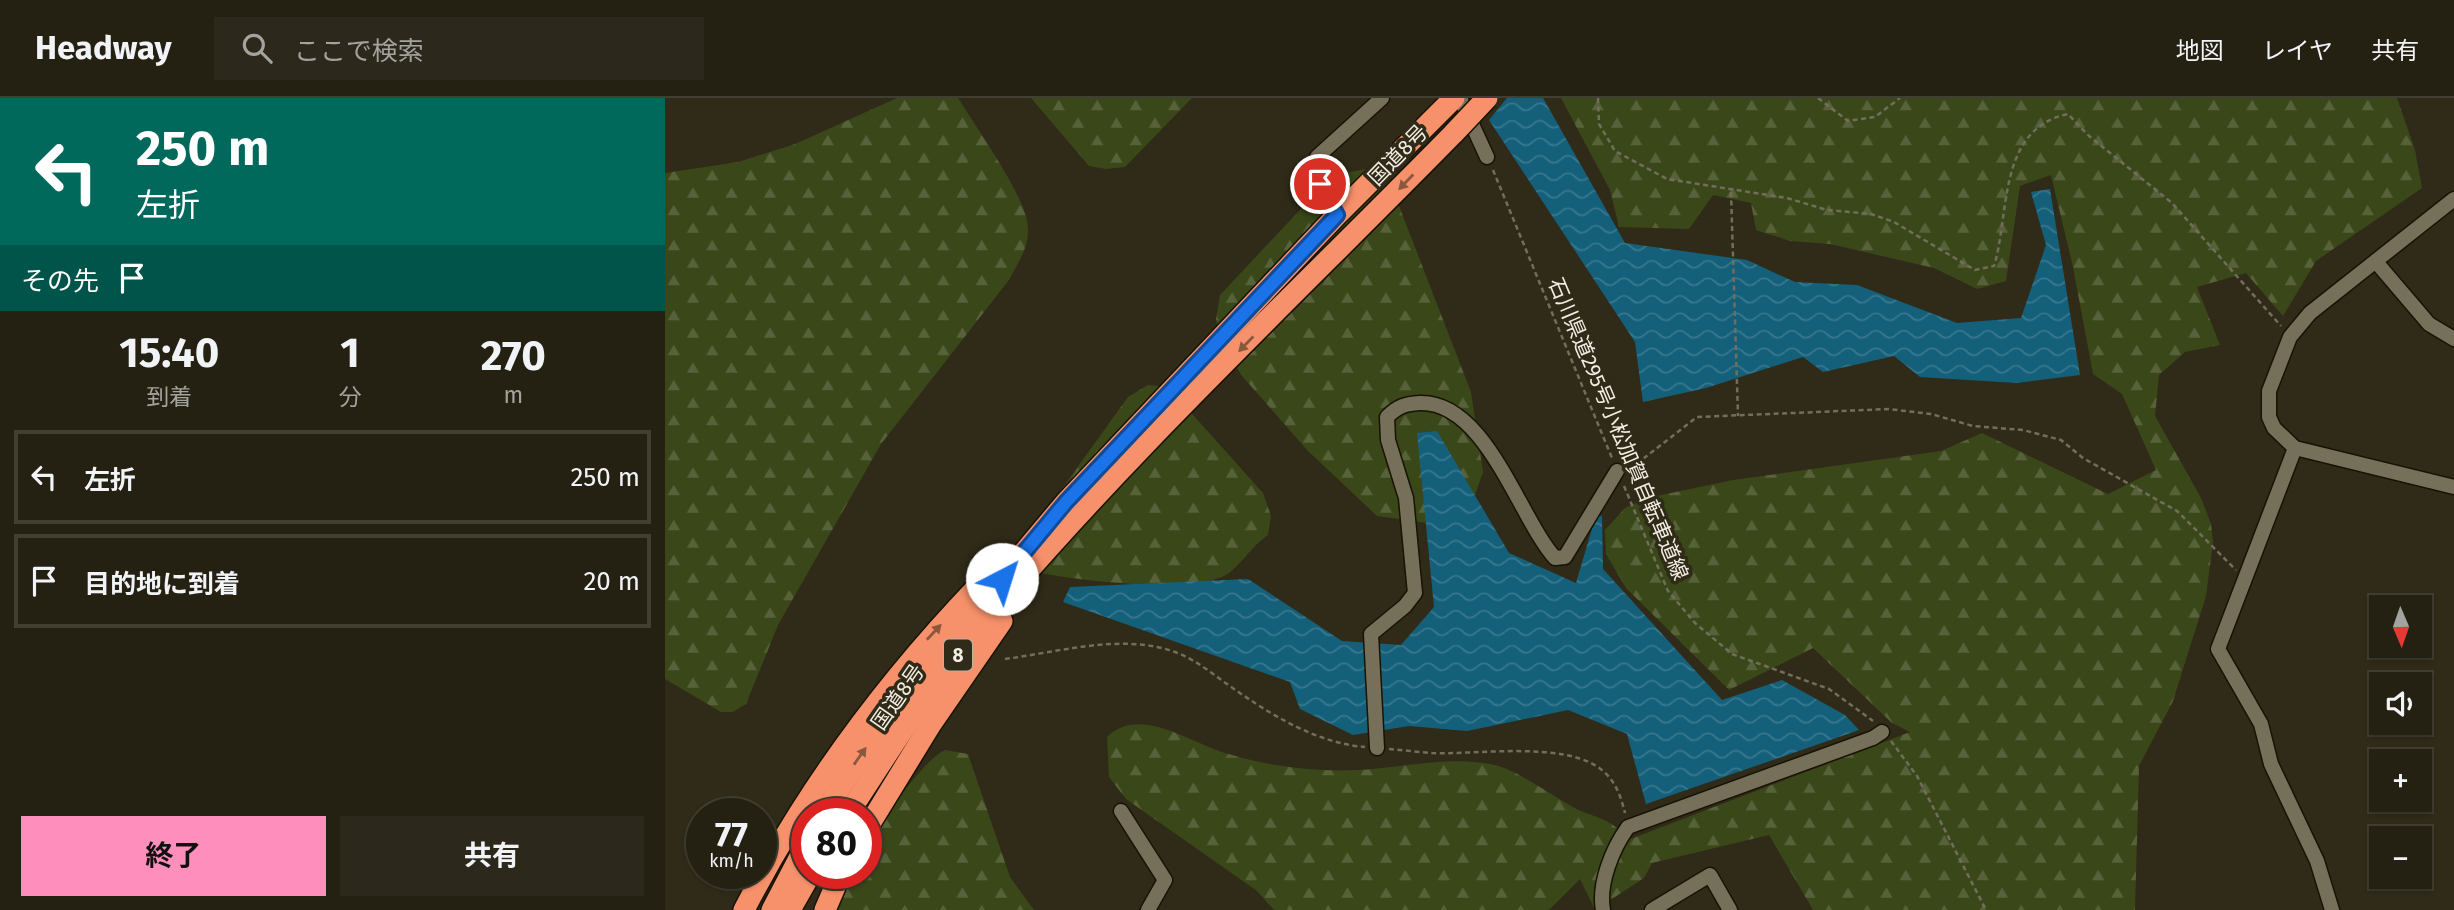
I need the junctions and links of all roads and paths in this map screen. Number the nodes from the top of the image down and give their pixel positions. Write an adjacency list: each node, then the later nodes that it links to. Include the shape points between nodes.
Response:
1 (1382, 98): 10 (street, via 1317,157 1316,174)
2 (1487, 98): 18 (highway, 国道8号 / 8, one-way to 18, bridge)
3 (1598, 98): 8 (path, via 1599,124 1615,151 1667,179)
4 (1818, 98): 5 (path, via 1848,121 1875,117)
5 (1900, 98)
6 (1453, 101): 7 (street); 10 (highway, 国道8号 / 8)
7 (1487, 157): 16 (path, 石川県道295号小松加賀自転車道線)
8 (1731, 190): 12 (path, via 1871,214 1894,222 1975,270 1993,266 2013,162 2036,131 2068,114 2172,203); 14 (path)
9 (2454, 199): 11 (street)
10 (1337, 215): 18 (highway, 国道8号 / 8)
11 (2377, 263): 12 (street, via 2310,313); 13 (street, via 2429,324)
12 (2290, 337): 15 (street, via 2269,391 2269,417)
13 (2454, 339)
14 (1738, 416): 16 (path, via 1697,418); 19 (path, via 1889,408 2061,440 2083,458 2177,511)
15 (2295, 448): 17 (street); 19 (street)
16 (1619, 474): 21 (path, 石川県道295号小松加賀自転車道線, via 1668,592 1695,623 1732,654 1829,689); 22 (street, via 1565,557 1555,558 1490,451 1456,415 1428,403 1404,404 1387,417 1388,440 1406,498 1415,593 1371,634)
17 (2454, 487)
18 (1075, 506): 23 (highway, 国道8号 / 8, one-way to 18, via 914,683); 24 (highway, 国道8号 / 8, via 920,706); 25 (highway); 31 (highway, one-way to 18, via 815,787 883,693 1004,560)
19 (2245, 580): 40 (street, via 2218,649 2261,724 2271,764 2317,861)
20 (1005, 659): 22 (path, via 1127,643 1166,649 1198,663 1261,708 1312,734 1351,746)
21 (1882, 732): 27 (street); 39 (path, 石川県道295号小松加賀自転車道線, via 1917,776)
22 (1377, 743): 27 (path, via 1433,753 1542,753 1578,758 1602,770 1620,793)
23 (834, 798)
24 (859, 798)
25 (882, 805)
26 (1121, 811): 35 (street, via 1165,880)
27 (1628, 827): 36 (street, via 1616,844 1601,899)
28 (791, 874): 32 (highway)
29 (802, 889): 33 (highway)
30 (834, 889): 34 (highway)
31 (744, 910)
32 (772, 910)
33 (790, 910)
34 (825, 910)
35 (1148, 910)
36 (1603, 910)
37 (1652, 910): 38 (street, via 1710,875)
38 (1730, 910)
39 (1986, 910)
40 (2332, 910)

